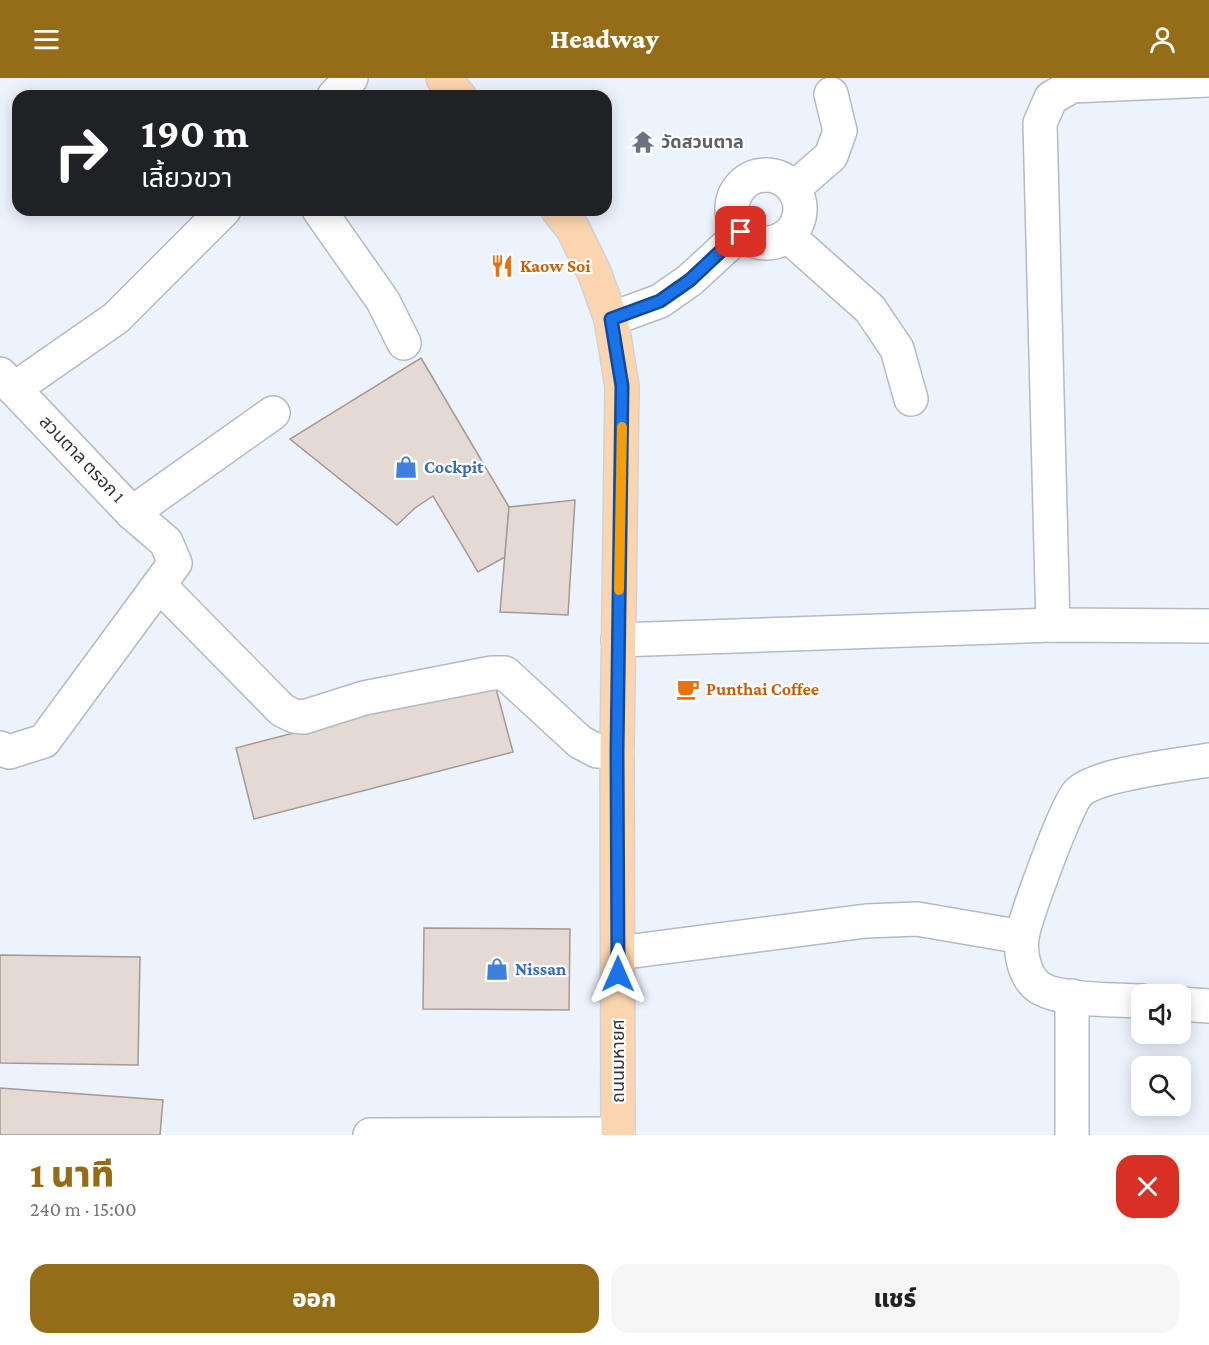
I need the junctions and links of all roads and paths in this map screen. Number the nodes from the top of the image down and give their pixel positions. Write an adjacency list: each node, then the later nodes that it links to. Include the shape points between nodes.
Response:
1 (351, 78): 4 (street)
2 (443, 78): 5 (main road)
3 (1209, 80): 20 (street, via 1072,86 1051,98 1040,123)
4 (340, 90)
5 (454, 90)
6 (831, 94): 7 (street, via 840,131 831,156)
7 (794, 188): 11 (street, via 773,175 757,176 746,182 734,199 732,210); 12 (street, via 801,210)
8 (218, 216): 15 (street, via 116,318)
9 (323, 216): 14 (street, via 384,301)
10 (563, 216): 13 (main road, ถนนมหายศ, via 594,272)
11 (741, 232): 12 (street, via 763,244); 13 (street, via 690,280 660,301)
12 (788, 236): 16 (street, via 870,309 897,349)
13 (611, 319): 22 (main road, ถนนมหายศ, via 622,386)
14 (404, 343)
15 (7, 381): 18 (street, สวนตาล ตรอก 1)
16 (911, 399)
17 (273, 413): 18 (street)
18 (132, 513): 19 (street, สวนตาล ตรอก 1, via 166,542 175,563)
19 (159, 585): 23 (street, via 44,741 9,752); 24 (street, via 282,710 294,716 304,717 363,698 505,673 580,742 597,751)
20 (1053, 625): 21 (street); 22 (street)
21 (1209, 626)
22 (618, 640): 24 (main road, ถนนมหายศ)
23 (0, 748)
24 (617, 752): 27 (main road, ถนนมหายศ)
25 (1209, 760): 26 (street, via 1099,781 1078,793 1065,814)
26 (1022, 937): 27 (street, via 917,919 866,921); 28 (street, via 1023,964 1035,985 1056,995)
27 (618, 953): 33 (main road, ถนนมหายศ)
28 (1072, 996): 29 (street); 34 (street)
29 (1131, 1000)
30 (1191, 1005): 31 (street)
31 (1209, 1006)
32 (370, 1135): 33 (street)
33 (618, 1135)
34 (1072, 1135)

